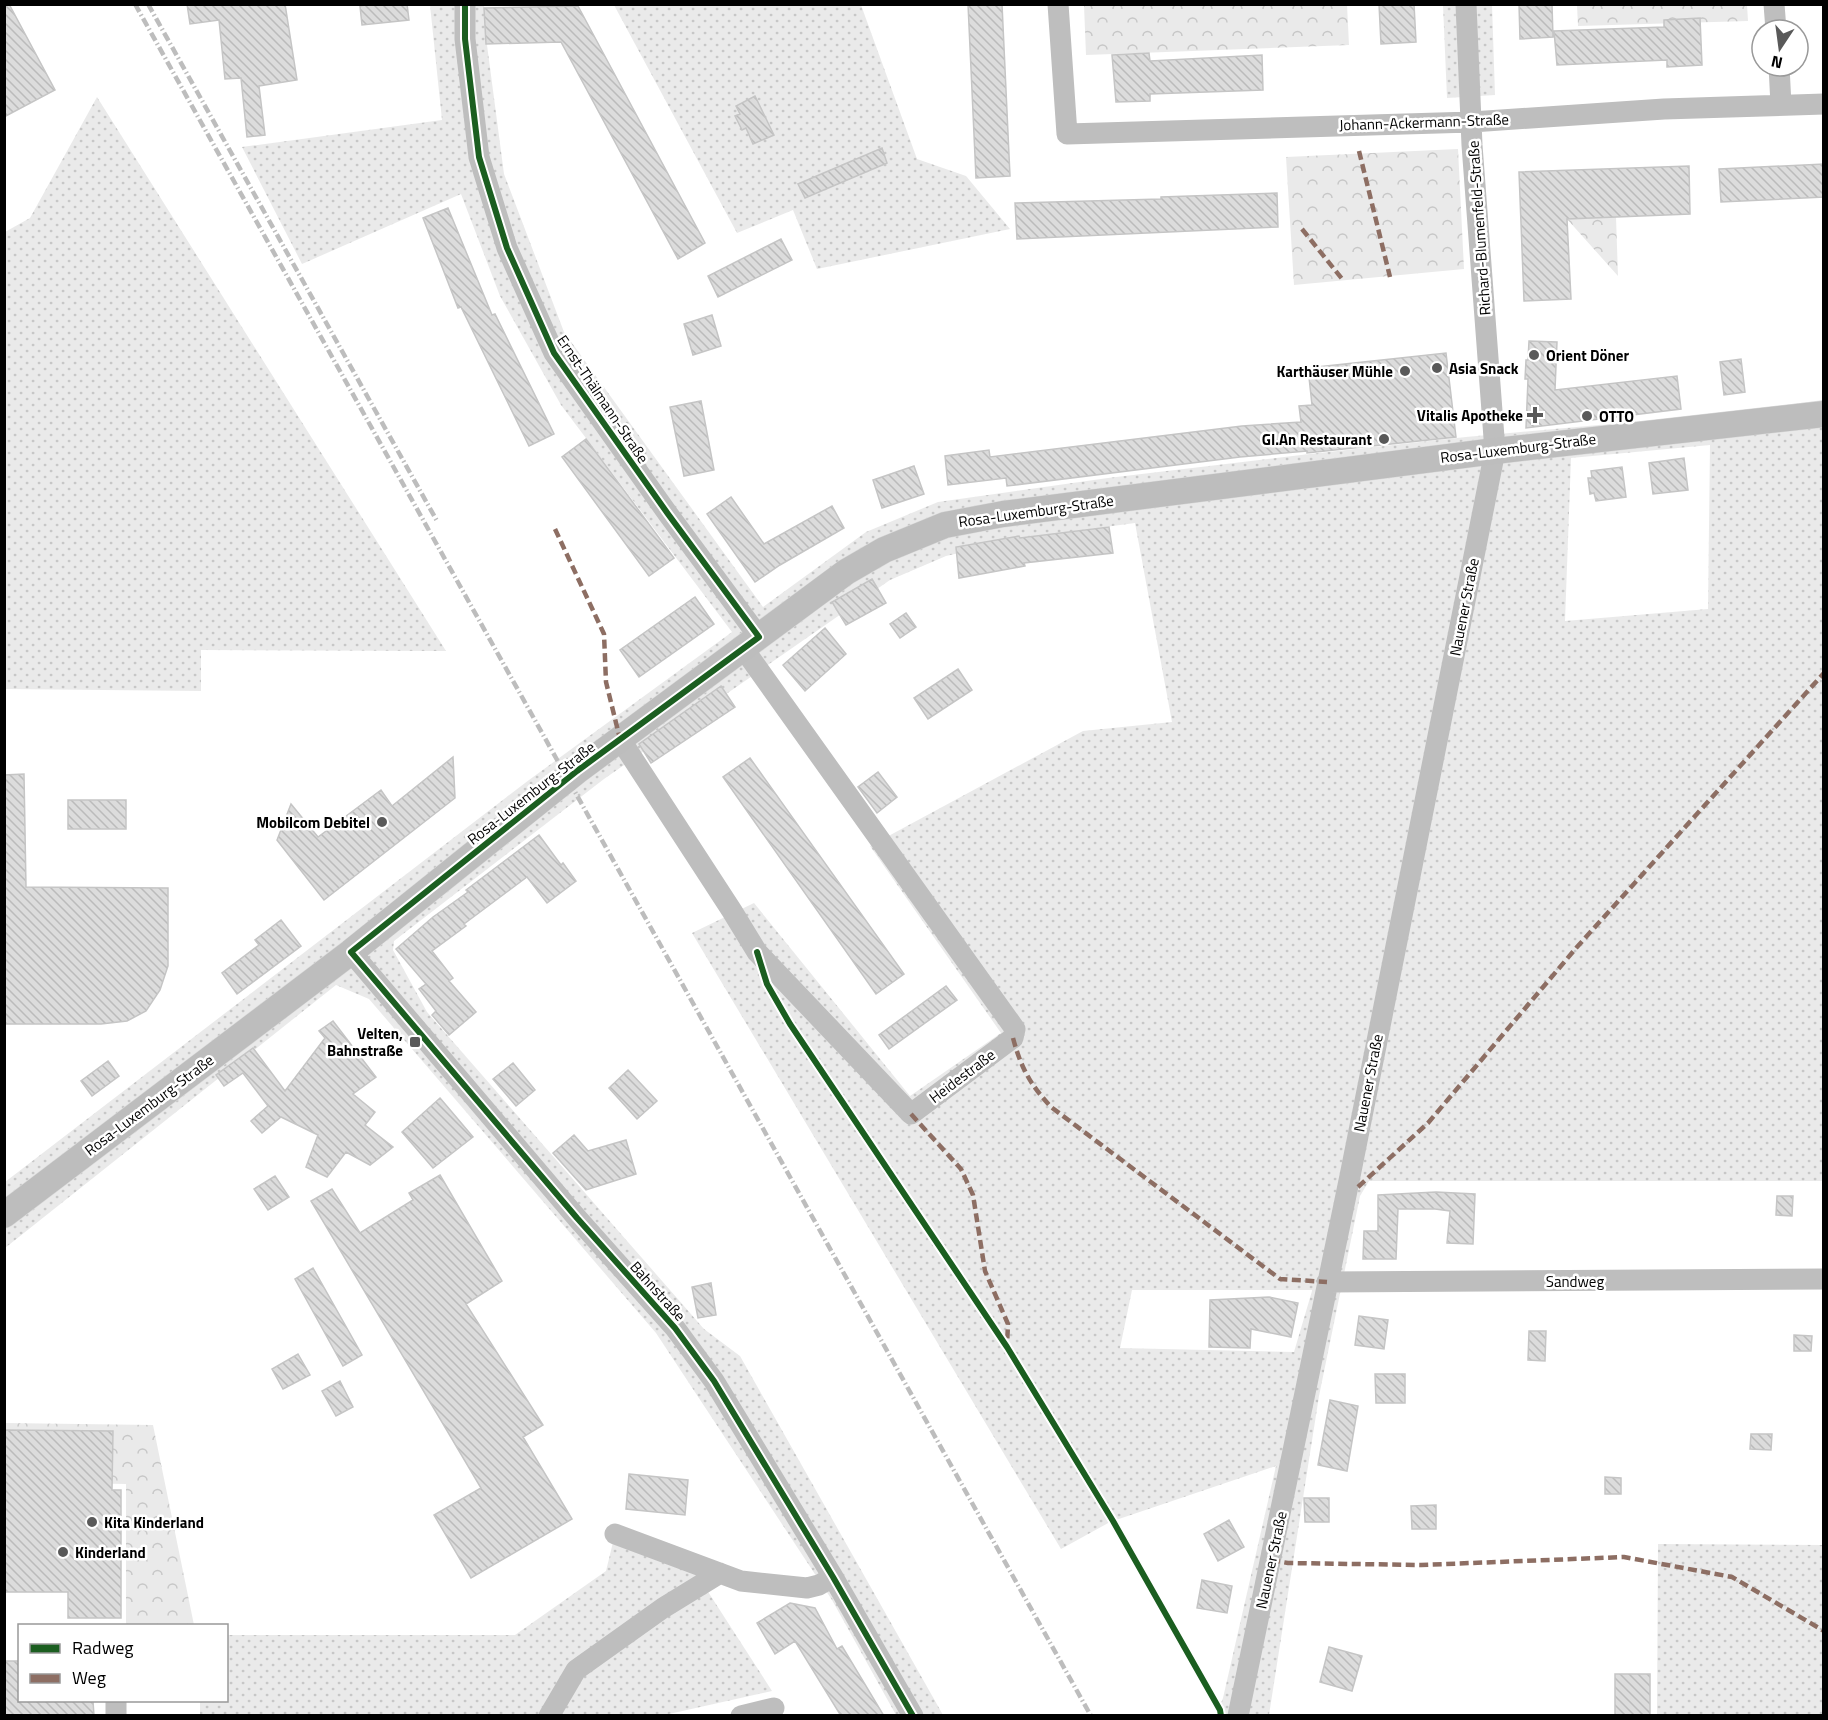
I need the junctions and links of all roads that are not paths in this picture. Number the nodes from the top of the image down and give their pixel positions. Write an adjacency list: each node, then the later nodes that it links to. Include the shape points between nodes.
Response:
1 (465, 4): 10 (street, Ernst-Thälmann-Straße, via 465,39 479,156 507,248 554,353 668,514)
2 (1058, 4): 7 (street, Johann-Ackermann-Straße, via 1067,134)
3 (1466, 4): 7 (street, Richard-Blumenfeld-Straße)
4 (1780, 78): 6 (street)
5 (1824, 104): 6 (street, Johann-Ackermann-Straße)
6 (1781, 105): 7 (street, Johann-Ackermann-Straße)
7 (1472, 122): 9 (street, Richard-Blumenfeld-Straße)
8 (1824, 414): 9 (main road, Rosa-Luxemburg-Straße)
9 (1495, 451): 10 (main road, Rosa-Luxemburg-Straße, via 1003,514 945,525 884,550 846,572); 15 (street, Nauener Straße)
10 (751, 643): 11 (main road, Rosa-Luxemburg-Straße); 11 (street, Heidestraße, via 1015,1029 1012,1038 911,1114 757,952)
11 (620, 739): 12 (main road, Rosa-Luxemburg-Straße)
12 (351, 952): 13 (main road, Rosa-Luxemburg-Straße); 18 (street, Bahnstraße, via 576,1218 675,1328 714,1380)
13 (4, 1215)
14 (1824, 1279): 15 (street, Sandweg)
15 (1327, 1282): 23 (street, Nauener Straße)
16 (615, 1534): 17 (street)
17 (720, 1573): 18 (street, via 741,1581 807,1588); 20 (street, via 663,1608 576,1671)
18 (833, 1577): 22 (street, Bahnstraße)
19 (774, 1708): 21 (street)
20 (549, 1716)
21 (741, 1716)
22 (913, 1716)
23 (1238, 1716)

